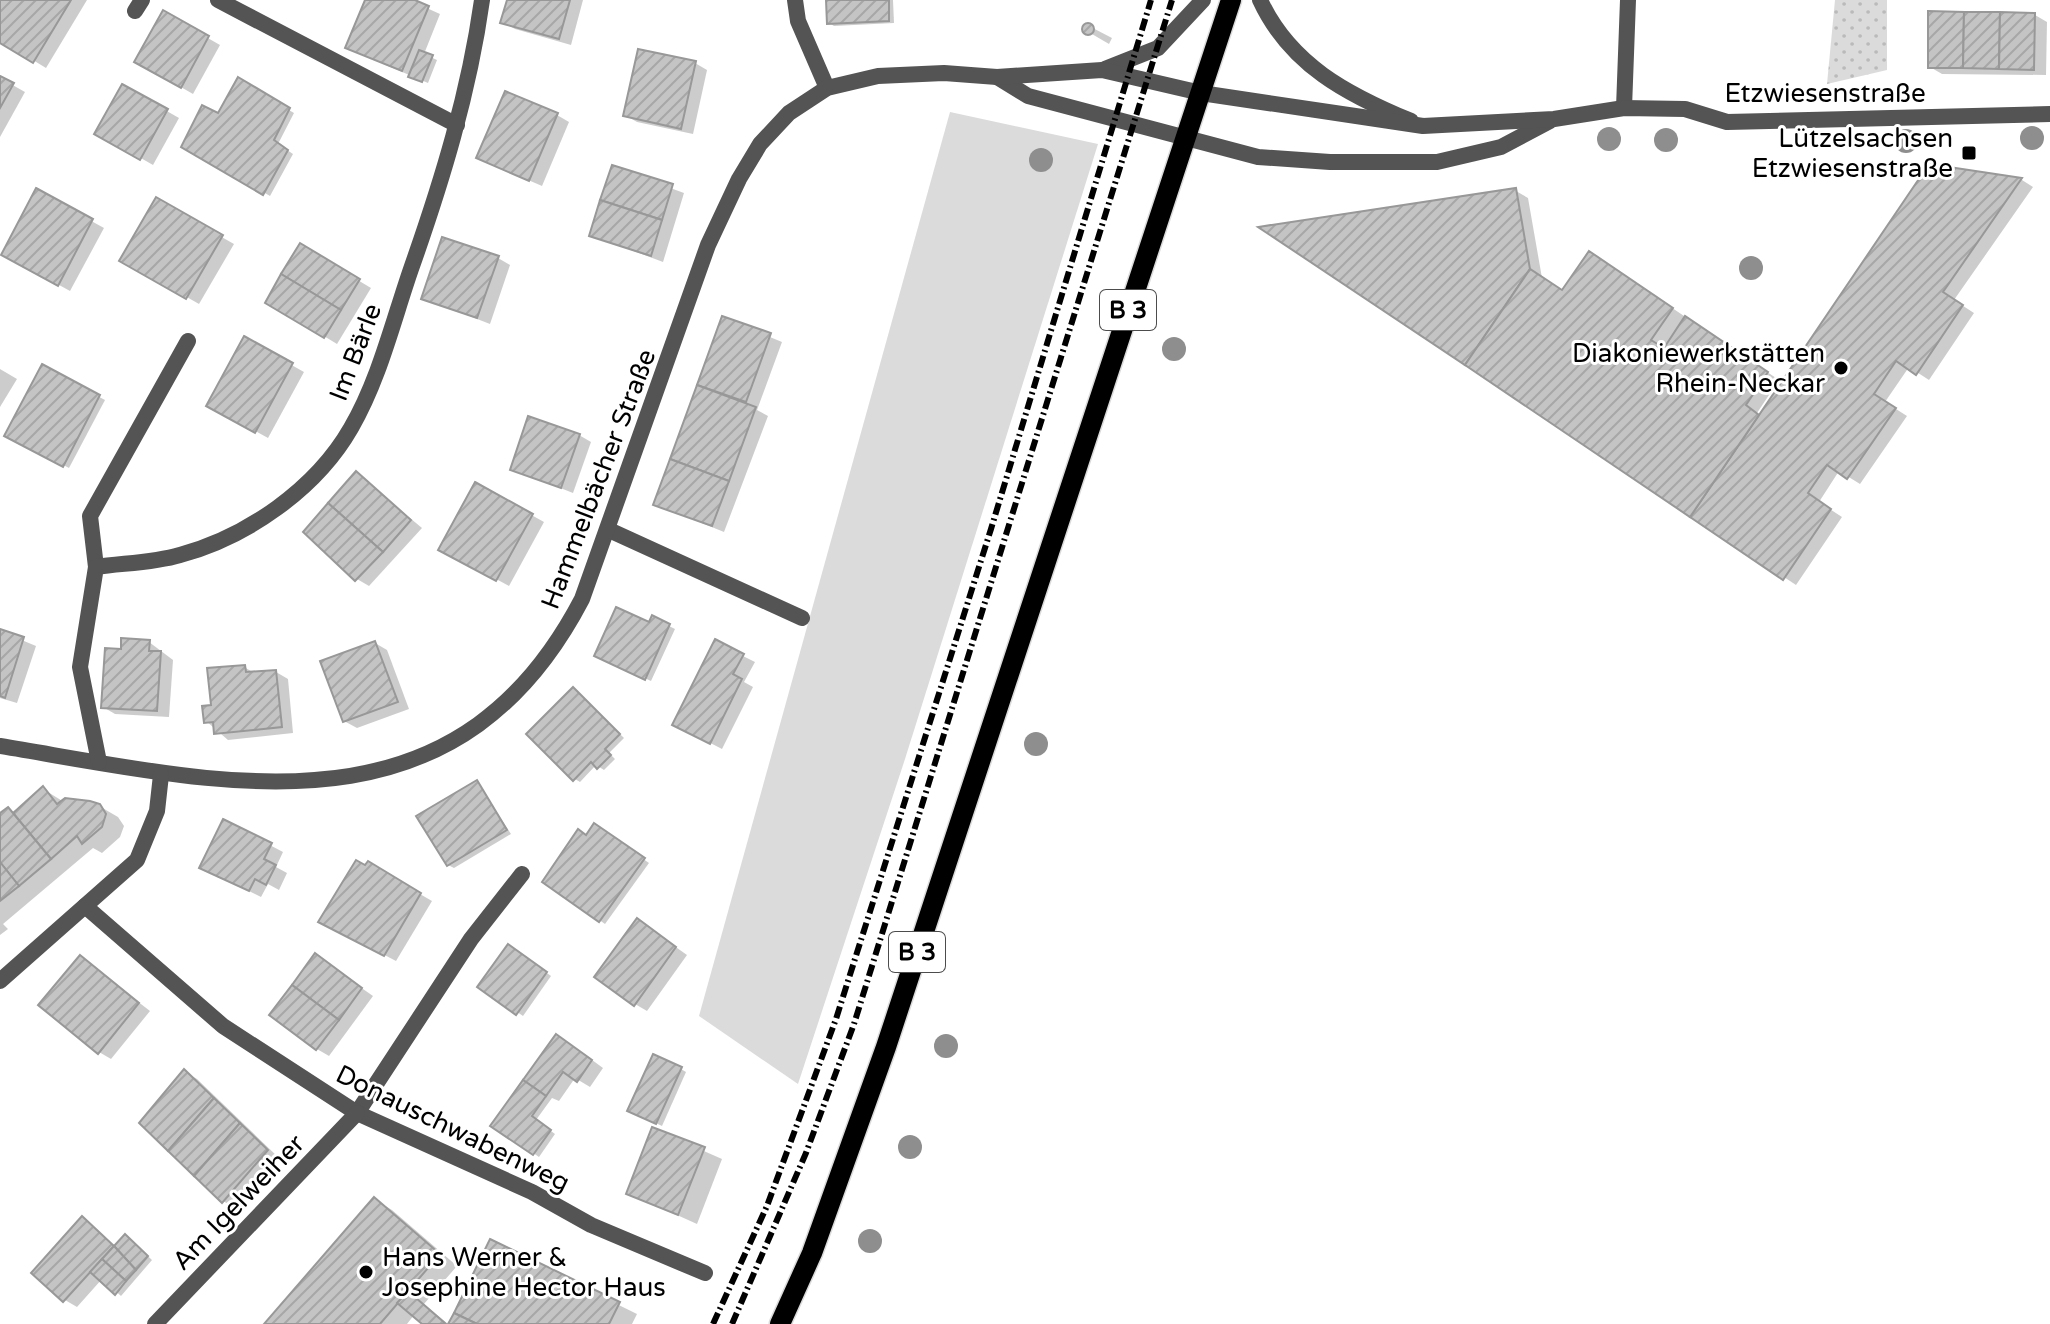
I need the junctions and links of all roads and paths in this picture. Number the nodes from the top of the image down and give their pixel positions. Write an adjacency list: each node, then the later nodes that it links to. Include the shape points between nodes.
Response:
1 (218, 0): 15 (street)
2 (482, 0): 15 (street, Im Bärle)
3 (795, 0): 10 (street, via 798,21)
4 (1203, 0): 8 (street, via 1158,48)
5 (1231, 0): 11 (main road, B 3)
6 (1260, 0): 16 (street, via 1297,57 1351,96)
7 (1628, 0): 12 (street)
8 (1102, 70): 9 (street, Hammelbächer Straße); 11 (street, Hammelbächer Straße)
9 (997, 77): 10 (street, Hammelbächer Straße, via 878,76); 17 (street, Hammelbächer Straße, via 1028,96)
10 (827, 88): 19 (street, Hammelbächer Straße, via 789,113 760,144 739,179 708,245)
11 (1201, 93): 16 (street, Etzwiesenstraße); 17 (main road, B 3)
12 (1624, 108): 13 (street, Etzwiesenstraße, via 1685,109 1727,122); 14 (street, Etzwiesenstraße)
13 (2050, 114)
14 (1554, 119): 16 (street, Etzwiesenstraße); 17 (street, Etzwiesenstraße, via 1501,147 1437,162 1258,157)
15 (457, 125): 20 (street, Im Bärle, via 368,392 350,429 316,472 265,517 222,541 178,556)
16 (1423, 126)
17 (1186, 141): 31 (main road, B 3, via 886,1047 812,1253)
18 (188, 341): 20 (street, via 90,516)
19 (609, 530): 21 (street); 24 (street, Hammelbächer Straße, via 559,644 499,709 451,741 360,777 311,783)
20 (96, 567): 23 (street, via 80,667)
21 (802, 618)
22 (0, 746): 23 (street, Hammelbächer Straße)
23 (99, 762): 24 (street, Hammelbächer Straße)
24 (161, 775): 26 (street, via 157,811 137,860)
25 (522, 874): 28 (street, Am Igelweiher, via 463,950)
26 (85, 906): 27 (street); 28 (street, Donauschwabenweg, via 223,1026)
27 (0, 981)
28 (357, 1113): 29 (street, Donauschwabenweg, via 532,1192 591,1225); 30 (street, Am Igelweiher)
29 (705, 1273)
30 (155, 1324)
31 (780, 1324)

